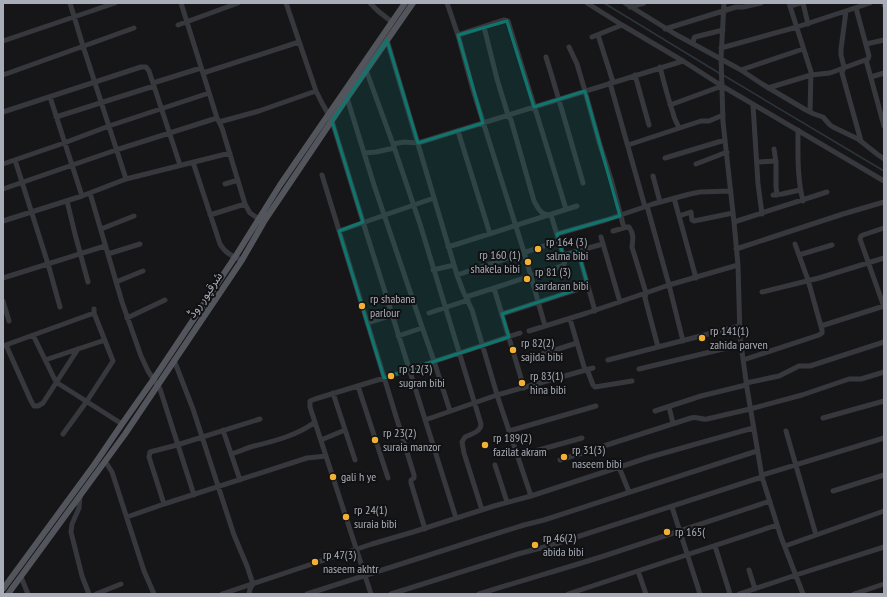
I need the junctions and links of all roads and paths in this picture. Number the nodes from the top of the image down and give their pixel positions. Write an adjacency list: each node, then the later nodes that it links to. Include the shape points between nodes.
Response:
1 (70, 3): 23 (street)
2 (115, 3): 23 (street)
3 (181, 3): 24 (street)
4 (238, 3): 18 (street)
5 (286, 3): 38 (street)
6 (370, 3): 25 (street)
7 (405, 3): 25 (main road, شرقپور روڈ)
8 (413, 3): 35 (main road, شرقپور روڈ)
9 (447, 3): 34 (street)
10 (587, 3): 28 (street)
11 (625, 3): 20 (street)
12 (644, 3): 20 (street)
13 (724, 3): 22 (street)
14 (761, 3): 22 (street, via 736,7)
15 (801, 3): 17 (street); 26 (street)
16 (870, 3): 19 (street)
17 (790, 4): 30 (street)
18 (224, 6): 24 (street)
19 (859, 6): 21 (street); 40 (street)
20 (630, 7): 32 (street)
21 (846, 11): 26 (street); 50 (street, via 841,48)
22 (724, 12): 32 (street); 33 (street)
23 (75, 17): 37 (street); 41 (street)
24 (187, 22): 27 (street); 51 (street)
25 (392, 22): 77 (main road, شرقپور روڈ)
26 (808, 24): 30 (street)
27 (178, 25)
28 (622, 25): 48 (street); 60 (street, via 595,36)
29 (484, 27): 34 (street); 73 (street, via 508,21); 78 (street)
30 (796, 27): 43 (street); 44 (street)
31 (134, 28): 41 (street)
32 (665, 28): 39 (street)
33 (723, 30): 39 (street, via 695,37); 43 (street)
34 (458, 35): 83 (street)
35 (387, 40): 52 (main road, شرقپور روڈ); 94 (street)
36 (884, 40): 40 (street)
37 (3, 41)
38 (299, 42): 51 (street); 64 (street)
39 (693, 44): 46 (street)
40 (866, 44): 47 (street, via 870,56)
41 (83, 46): 55 (street); 59 (street)
42 (569, 47): 65 (street)
43 (721, 48): 46 (street)
44 (803, 49): 53 (street); 57 (street)
45 (546, 57): 69 (street)
46 (721, 60): 53 (street); 62 (street)
47 (866, 60): 50 (street); 58 (street)
48 (683, 61): 49 (street); 62 (street)
49 (660, 67): 56 (street); 71 (street)
50 (844, 68): 57 (street); 92 (street, via 842,73)
51 (202, 70): 61 (street); 66 (street)
52 (366, 70): 68 (main road, شرقپور روڈ); 96 (street)
53 (741, 70): 63 (street)
54 (884, 73): 58 (street)
55 (3, 75)
56 (635, 75): 60 (street); 85 (street)
57 (811, 75): 63 (street); 76 (street)
58 (871, 77): 84 (street)
59 (95, 82): 61 (street, via 146,67); 67 (street); 70 (street)
60 (612, 82): 65 (street); 95 (street)
61 (153, 84): 70 (street); 74 (street)
62 (722, 86): 71 (street); 72 (street); 79 (street)
63 (768, 88): 76 (street)
64 (316, 91): 77 (street); 81 (street, via 259,111)
65 (585, 91): 69 (street); 144 (street)
66 (209, 93): 74 (street); 81 (street)
67 (50, 97): 75 (street); 80 (street)
68 (347, 98): 82 (main road, شرقپور روڈ); 99 (street)
69 (560, 99): 73 (street); 118 (street)
70 (101, 102): 80 (street); 86 (street)
71 (670, 105): 87 (street)
72 (753, 105): 88 (street); 107 (street)
73 (534, 107): 78 (street); 136 (street)
74 (161, 109): 86 (street); 90 (street)
75 (3, 112)
76 (810, 112): 92 (street, via 823,117 833,127)
77 (328, 114): 82 (street); 146 (main road, شرقپور روڈ)
78 (508, 115): 83 (street); 142 (street, via 534,201 541,212)
79 (723, 115): 87 (street); 91 (street)
80 (56, 117): 93 (street)
81 (218, 120): 90 (street); 101 (street)
82 (332, 121): 148 (street); 175 (main road, شرقپور روڈ, via 265,220)
83 (483, 123): 89 (street); 150 (street)
84 (884, 124)
85 (649, 125)
86 (109, 126): 93 (street); 98 (street)
87 (679, 128): 95 (street)
88 (798, 130): 116 (street); 121 (street)
89 (458, 131): 94 (street); 156 (street)
90 (170, 133): 98 (street); 111 (street)
91 (725, 140): 100 (street); 102 (street)
92 (861, 141): 103 (street)
93 (64, 143): 104 (street); 110 (street)
94 (418, 143): 96 (street, via 404,142); 126 (street)
95 (628, 145): 135 (street)
96 (393, 146): 99 (street, via 376,152); 133 (street)
97 (774, 149): 105 (street)
98 (116, 150): 110 (street); 114 (street)
99 (364, 152): 141 (street)
100 (727, 152): 109 (street); 122 (street)
101 (230, 153): 106 (street); 115 (street)
102 (665, 158)
103 (884, 159)
104 (15, 160): 108 (street); 117 (street)
105 (776, 161): 107 (street); 121 (street, via 775,195)
106 (193, 162): 111 (street); 140 (street)
107 (757, 162): 139 (street)
108 (3, 164)
109 (696, 164)
110 (72, 165): 117 (street); 125 (street)
111 (180, 165): 114 (street)
112 (322, 175): 154 (street)
113 (653, 176): 130 (street)
114 (126, 179): 123 (street)
115 (238, 180): 119 (street); 132 (street)
116 (884, 181)
117 (22, 183): 120 (street); 137 (street)
118 (583, 183)
119 (225, 184)
120 (3, 189)
121 (800, 190): 128 (street)
122 (731, 191): 127 (street, via 700,192); 138 (street)
123 (90, 192): 125 (street); 153 (street)
124 (827, 192): 128 (street)
125 (82, 196): 129 (street)
126 (434, 198): 133 (street); 165 (street)
127 (674, 198): 130 (street); 145 (street)
128 (803, 200): 139 (street)
129 (67, 201): 137 (street); 169 (street)
130 (660, 202): 135 (street)
131 (884, 202): 166 (street)
132 (245, 204): 140 (street); 146 (street, via 250,213)
133 (413, 205): 141 (street); 180 (street)
134 (578, 206): 136 (street)
135 (646, 207): 144 (street); 189 (street)
136 (566, 210): 142 (street)
137 (31, 212): 147 (street); 177 (street)
138 (733, 213): 145 (street, via 694,221 691,212); 149 (street)
139 (762, 214): 149 (street)
140 (210, 215): 173 (street, via 220,244 225,251)
141 (384, 215): 148 (street); 213 (street)
142 (552, 215): 150 (street); 157 (street)
143 (134, 216): 153 (street)
144 (620, 216): 151 (street); 157 (street)
145 (679, 216): 185 (street)
146 (259, 218): 173 (main road, شرقپور روڈ)
147 (3, 221)
148 (363, 222): 154 (street); 205 (street)
149 (734, 222): 166 (street)
150 (515, 226): 156 (street); 168 (street)
151 (624, 228): 155 (street); 193 (street, via 629,227 633,236 632,247)
152 (884, 228): 176 (street, via 860,237)
153 (101, 229): 164 (street)
154 (339, 231): 209 (street)
155 (613, 231)
156 (490, 234): 165 (street)
157 (557, 234): 159 (street)
158 (601, 237): 161 (street)
159 (559, 241): 168 (street); 171 (street)
160 (140, 244): 170 (street)
161 (603, 244): 167 (street); 198 (street)
162 (795, 244): 172 (street)
163 (832, 245): 172 (street)
164 (105, 246): 169 (street); 170 (street)
165 (448, 247): 178 (street)
166 (736, 249): 179 (street)
167 (578, 251): 171 (street); 190 (street)
168 (524, 252): 182 (street); 183 (street)
169 (81, 254): 177 (street); 187 (street)
170 (108, 254): 188 (street)
171 (564, 254): 183 (street, via 563,265)
172 (799, 255): 186 (street)
173 (235, 257): 175 (street); 243 (main road, شرقپور روڈ)
174 (884, 258): 176 (street)
175 (242, 260): 231 (main road, شرقپور روڈ)
176 (868, 263): 186 (street); 201 (street)
177 (48, 264): 184 (street); 199 (street)
178 (454, 265): 180 (street); 182 (street)
179 (738, 265): 185 (street); 211 (street)
180 (433, 270): 200 (street)
181 (143, 271): 188 (street)
182 (457, 275): 194 (street)
183 (531, 276): 191 (street); 197 (street)
184 (3, 278)
185 (696, 278): 189 (street)
186 (808, 280): 192 (street); 212 (street)
187 (88, 282)
188 (116, 282): 206 (street)
189 (669, 285): 193 (street); 220 (street)
190 (588, 286): 197 (street); 202 (street)
191 (494, 288): 194 (street); 204 (street)
192 (762, 292)
193 (646, 293): 198 (street); 226 (street)
194 (467, 299): 200 (street); 224 (street)
195 (165, 300): 206 (street)
196 (3, 301): 208 (street)
197 (538, 302): 204 (street); 210 (street)
198 (620, 302): 202 (street)
199 (60, 307)
200 (445, 307): 203 (street); 228 (street)
201 (884, 307): 212 (street)
202 (595, 311): 207 (street)
203 (429, 313)
204 (502, 314): 218 (street)
205 (392, 315): 209 (street); 217 (street)
206 (127, 318): 243 (street, via 141,356)
207 (570, 318): 210 (street); 222 (street)
208 (9, 320)
209 (367, 323): 240 (street)
210 (545, 326): 214 (street)
211 (739, 326): 220 (street); 225 (street)
212 (821, 326): 233 (street, via 822,332 819,335)
213 (422, 328): 217 (street); 234 (street)
214 (529, 331)
215 (520, 333): 218 (street)
216 (33, 335): 219 (street, via 94,311); 223 (street); 230 (street)
217 (398, 336): 236 (street)
218 (509, 337): 224 (street); 246 (street)
219 (105, 340): 227 (street); 249 (street, via 113,361)
220 (683, 341): 226 (street)
221 (884, 342): 244 (street)
222 (577, 343): 229 (street); 238 (street)
223 (5, 346): 242 (street, via 34,406 43,403)
224 (482, 346): 228 (street); 248 (street)
225 (741, 346): 233 (street); 237 (street)
226 (658, 347): 232 (street)
227 (78, 349): 230 (street); 242 (street)
228 (459, 353): 234 (street); 251 (street)
229 (539, 355)
230 (45, 360): 242 (street)
231 (174, 360): 243 (main road, شرقپور روڈ); 269 (street)
232 (608, 360)
233 (743, 360): 244 (street)
234 (434, 361): 236 (street); 255 (street)
235 (594, 368): 238 (street)
236 (409, 369): 240 (street); 259 (street)
237 (639, 369)
238 (586, 370): 241 (street, via 595,387); 246 (street)
239 (884, 372): 254 (street, via 849,379)
240 (384, 378): 245 (street); 303 (street, via 414,475 411,483)
241 (632, 381)
242 (56, 382): 249 (street)
243 (155, 383): 262 (main road, شرقپور روڈ); 273 (street, via 161,393); 280 (main road, شرقپور روڈ, via 125,434)
244 (746, 384): 253 (street); 254 (street)
245 (358, 386): 247 (street); 286 (street)
246 (524, 388): 248 (street)
247 (333, 393): 260 (street, via 310,401); 265 (street)
248 (497, 395): 251 (street); 267 (street)
249 (87, 401): 262 (street); 268 (street)
250 (884, 401): 257 (street)
251 (475, 403): 255 (street); 298 (street, via 482,426 464,437 462,442)
252 (596, 406): 267 (street)
253 (669, 407): 256 (street); 261 (street)
254 (750, 409): 261 (street, via 707,420 695,417); 263 (street)
255 (450, 411): 259 (street)
256 (655, 411)
257 (823, 418)
258 (260, 419): 264 (street)
259 (425, 420): 301 (street)
260 (315, 422): 272 (street); 275 (street, via 298,432)
261 (673, 423): 279 (street)
262 (122, 424): 319 (main road, شرقپور روڈ)
263 (754, 428): 274 (street); 283 (street)
264 (223, 430): 269 (street); 275 (street)
265 (346, 430): 272 (street); 278 (street)
266 (786, 431): 282 (street)
267 (509, 432): 277 (street)
268 (63, 434)
269 (202, 437): 273 (street); 288 (street)
270 (582, 438): 277 (street)
271 (884, 438): 282 (street)
272 (321, 440): 276 (street)
273 (177, 445): 291 (street); 296 (street, via 149,453)
274 (758, 451): 285 (street); 290 (street)
275 (231, 454): 287 (street)
276 (326, 456): 287 (street, via 308,458); 309 (street)
277 (517, 456): 293 (street)
278 (356, 460)
279 (560, 460)
280 (105, 461): 292 (main road, شرقپور روڈ); 300 (street, via 112,472)
281 (495, 465): 295 (street)
282 (795, 465): 285 (street); 305 (street)
283 (619, 467): 290 (street); 293 (street)
284 (884, 475): 289 (street)
285 (762, 476): 294 (street); 297 (street)
286 (388, 478)
287 (240, 480): 288 (street)
288 (218, 487): 291 (street); 317 (street)
289 (833, 491)
290 (629, 492): 314 (street)
291 (194, 494): 296 (street)
292 (80, 496): 315 (main road, شرقپور روڈ); 324 (street, via 71,532)
293 (531, 496): 295 (street)
294 (770, 501): 302 (street); 304 (street)
295 (507, 502): 298 (street)
296 (164, 504): 300 (street)
297 (672, 507): 304 (street); 331 (street)
298 (482, 510): 301 (street)
299 (884, 511): 305 (street)
300 (127, 517): 326 (street)
301 (456, 518): 303 (street)
302 (777, 525): 306 (street); 307 (street)
303 (425, 528): 309 (street)
304 (680, 530): 310 (street); 332 (street)
305 (816, 535): 307 (street)
306 (715, 546): 310 (street); 336 (street)
307 (785, 546): 313 (street)
308 (884, 548): 313 (street)
309 (357, 549): 314 (street); 317 (street)
310 (688, 555): 312 (street); 335 (street)
311 (749, 570): 320 (street)
312 (638, 571): 321 (street); 334 (street)
313 (796, 575): 320 (street); 338 (street)
314 (365, 576): 329 (street); 330 (street)
315 (21, 577): 322 (main road, شرقپور روڈ); 323 (street)
316 (121, 584): 325 (street)
317 (253, 584): 327 (street); 328 (street)
318 (884, 584): 339 (street)
319 (3, 589)
320 (755, 589): 337 (street)
321 (576, 593): 333 (street)
322 (8, 594)
323 (28, 594)
324 (89, 594)
325 (96, 594)
326 (154, 594)
327 (222, 594)
328 (249, 594)
329 (307, 594)
330 (371, 594)
331 (391, 594)
332 (479, 594)
333 (568, 594)
334 (646, 594)
335 (700, 594)
336 (730, 594)
337 (739, 594)
338 (802, 594)
339 (854, 594)

